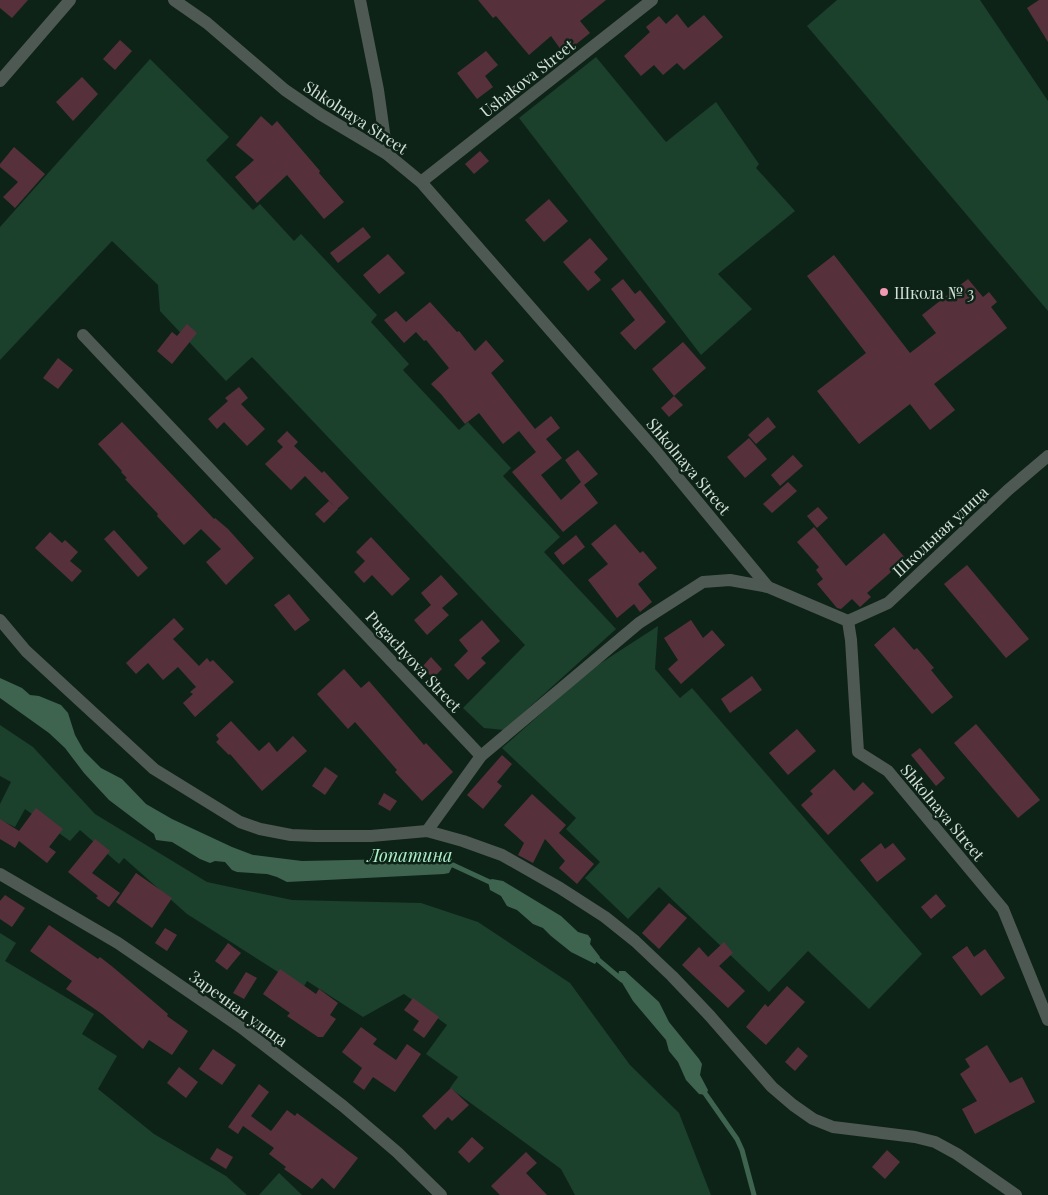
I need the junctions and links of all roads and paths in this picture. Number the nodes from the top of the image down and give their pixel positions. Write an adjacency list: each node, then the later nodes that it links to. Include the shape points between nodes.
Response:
1 (70, 0): 5 (street)
2 (174, 0): 6 (street, Shkolnaya Street, via 207,23 284,90)
3 (360, 0): 6 (street)
4 (652, 0): 7 (street, Ushakova Street)
5 (0, 81)
6 (388, 154): 7 (street, Shkolnaya Street)
7 (421, 182): 10 (street, Shkolnaya Street, via 655,450)
8 (83, 335): 13 (street, Pugachyova Street)
9 (1048, 456): 12 (street, Школьная улица, via 888,603)
10 (768, 587): 12 (street, Shkolnaya Street); 13 (street, via 730,580 703,582 639,623)
11 (0, 620): 14 (street, via 26,651 154,769 240,822 291,835 371,836)
12 (848, 621): 16 (street, Shkolnaya Street, via 858,752 888,771 1003,909)
13 (481, 756): 14 (street)
14 (427, 831): 18 (street, via 502,855 605,917 672,976 772,1087 813,1119 833,1127 934,1142)
15 (0, 874): 17 (street, Заречная улица, via 118,943 242,1028 344,1106)
16 (1048, 1020)
17 (441, 1195)
18 (1016, 1195)

